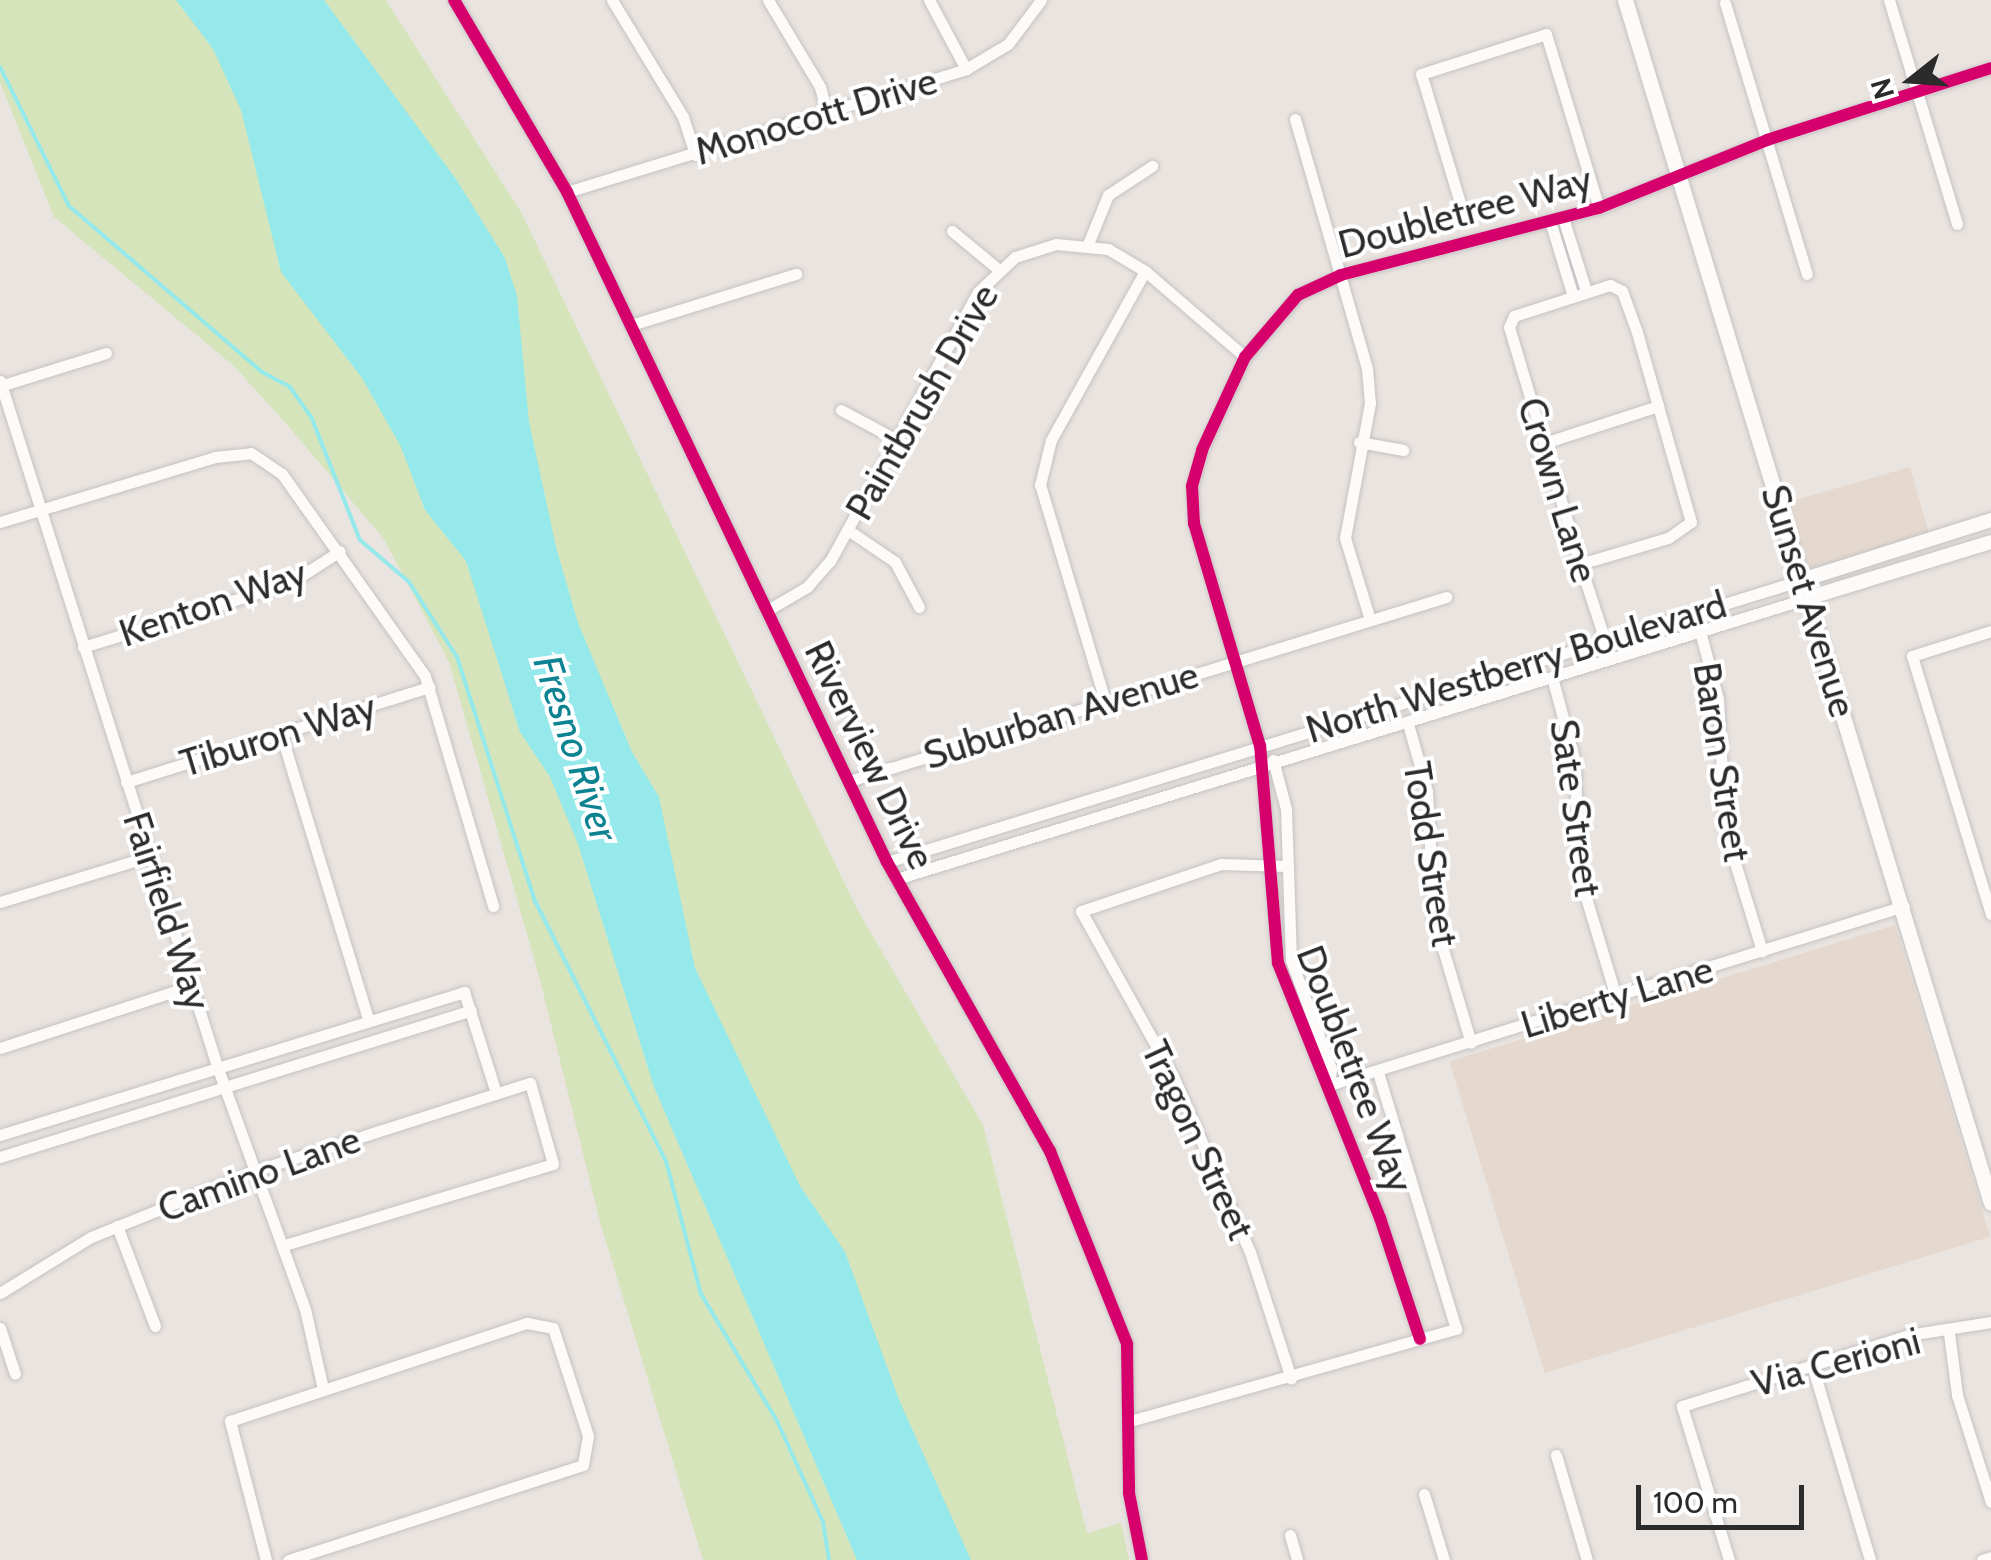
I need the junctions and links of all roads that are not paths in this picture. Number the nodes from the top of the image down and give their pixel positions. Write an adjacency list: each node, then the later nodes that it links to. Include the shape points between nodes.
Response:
1 (454, 0): 18 (street, Riverview Drive)
2 (612, 0): 15 (street, via 684,117)
3 (768, 0): 12 (street, via 820,87)
4 (929, 0): 10 (street)
5 (1041, 0): 10 (street, Monocott Drive, via 1008,44)
6 (1624, 0): 17 (main road, Sunset Avenue)
7 (1889, 0): 11 (street)
8 (1725, 3): 14 (street)
9 (1991, 68): 11 (street, Doubletree Way)
10 (966, 69): 12 (street, Monocott Drive)
11 (1917, 93): 14 (street, Doubletree Way); 22 (street)
12 (828, 116): 15 (street, Monocott Drive)
13 (1294, 119): 29 (street)
14 (1767, 140): 17 (street, Doubletree Way); 28 (street)
15 (695, 155): 18 (street, Monocott Drive)
16 (1152, 166): 24 (street, via 1108,196)
17 (1679, 178): 19 (street, Doubletree Way); 49 (main road, Sunset Avenue)
18 (567, 192): 32 (street, Riverview Drive)
19 (1599, 208): 20 (street, via 1546,34 1421,74); 21 (street, Doubletree Way)
20 (1464, 214)
21 (1556, 220): 29 (street, Doubletree Way); 30 (street); 31 (street)
22 (1957, 224)
23 (952, 230): 25 (street)
24 (1088, 244): 25 (street, Paintbrush Drive, via 1034,248); 26 (street)
25 (998, 269): 38 (street, Paintbrush Drive, via 978,292)
26 (1145, 272): 34 (street); 63 (street, via 1051,440 1040,485)
27 (796, 274): 32 (street)
28 (1806, 274)
29 (1342, 275): 34 (street, Doubletree Way, via 1298,295); 39 (street, via 1367,369 1370,403)
30 (1586, 291): 31 (street); 36 (street, via 1617,286)
31 (1573, 296): 40 (street, Crown Lane, via 1510,321)
32 (631, 325): 53 (street, Riverview Drive)
33 (106, 354): 35 (street)
34 (1246, 357): 60 (street, Doubletree Way, via 1192,486 1194,523)
35 (0, 384): 42 (street, Fairfield Way)
36 (1658, 406): 40 (street); 48 (street, via 1691,522 1668,538)
37 (840, 410): 38 (street)
38 (896, 440): 45 (street, Paintbrush Drive)
39 (1359, 442): 41 (street); 54 (street, via 1345,538)
40 (1544, 443): 48 (street, Crown Lane)
41 (1403, 450)
42 (39, 510): 44 (street); 47 (street, via 215,457 250,453 282,474); 58 (street, Fairfield Way)
43 (1991, 520): 49 (street)
44 (0, 522)
45 (848, 530): 52 (street, via 895,562); 53 (street, Paintbrush Drive, via 807,587)
46 (1991, 542): 51 (street)
47 (340, 551): 58 (street, Kenton Way, via 290,584); 62 (street)
48 (1580, 564): 57 (street, Crown Lane)
49 (1802, 580): 51 (main road, Sunset Avenue); 57 (street, North Westberry Boulevard)
50 (1446, 597): 54 (street, Suburban Avenue)
51 (1808, 598): 56 (street, North Westberry Boulevard); 78 (main road, Sunset Avenue)
52 (919, 607)
53 (766, 611): 69 (street, Riverview Drive)
54 (1370, 620): 60 (street, Suburban Avenue)
55 (1991, 631): 79 (street, via 1912,656)
56 (1700, 632): 59 (street, North Westberry Boulevard); 80 (street, Baron Street, via 1718,700 1726,830)
57 (1605, 639): 59 (street, Crown Lane); 66 (street, North Westberry Boulevard)
58 (83, 647): 70 (street, Fairfield Way)
59 (1611, 659): 61 (street, North Westberry Boulevard)
60 (1235, 662): 63 (street, Suburban Avenue); 66 (street, Doubletree Way)
61 (1552, 677): 64 (street, North Westberry Boulevard); 82 (street, Sate Street, via 1575,762 1578,871)
62 (429, 688): 65 (street, Tiburon Way); 77 (street)
63 (1105, 701): 69 (street, Suburban Avenue)
64 (1408, 724): 67 (street, North Westberry Boulevard); 85 (street, Todd Street, via 1428,791 1434,919)
65 (281, 734): 70 (street, Tiburon Way); 84 (street)
66 (1260, 746): 67 (street, Doubletree Way); 68 (street, Doubletree Way); 72 (street, North Westberry Boulevard)
67 (1274, 763): 68 (street, North Westberry Boulevard); 74 (street, Doubletree Way, via 1286,809)
68 (1258, 768): 73 (street, Doubletree Way); 75 (street, North Westberry Boulevard)
69 (849, 781): 72 (street, Riverview Drive)
70 (126, 782): 71 (street, Fairfield Way)
71 (150, 856): 76 (street); 81 (street, Fairfield Way)
72 (887, 862): 75 (street, Riverview Drive)
73 (1273, 865): 74 (street); 90 (street, Doubletree Way, via 1278,963); 106 (street, Tragon Street, via 1221,864 1081,911 1173,1076 1250,1252)
74 (1288, 866): 90 (street, Doubletree Way, via 1292,960 1331,1068)
75 (896, 880): 108 (street, Riverview Drive, via 1050,1152 1122,1327)
76 (0, 902)
77 (493, 906)
78 (1904, 906): 80 (street, Liberty Lane); 95 (main road, Sunset Avenue)
79 (1991, 914)
80 (1762, 951): 82 (street, Liberty Lane)
81 (191, 986): 86 (street); 87 (street, Fairfield Way)
82 (1616, 997): 85 (street, Liberty Lane)
83 (471, 1010): 84 (street, via 464,992); 89 (street); 91 (street)
84 (368, 1018): 87 (street)
85 (1471, 1042): 88 (street, Liberty Lane)
86 (0, 1048)
87 (217, 1066): 89 (street, Fairfield Way); 92 (street)
88 (1378, 1072): 90 (street, Liberty Lane); 103 (street, Doubletree Way, via 1456,1328)
89 (223, 1085): 93 (street); 94 (street, Fairfield Way)
90 (1329, 1085): 103 (street, Doubletree Way)
91 (496, 1093): 94 (street, Camino Lane); 97 (street, Camino Lane, via 530,1082 554,1164)
92 (0, 1134)
93 (0, 1157)
94 (254, 1170): 96 (street, Camino Lane); 97 (street, Fairfield Way)
95 (1991, 1203)
96 (118, 1226): 98 (street, Camino Lane); 100 (street)
97 (282, 1246): 107 (street, Fairfield Way)
98 (0, 1293)
99 (1991, 1322): 102 (street, Via Cerioni)
100 (155, 1326)
101 (0, 1328): 105 (street)
102 (1948, 1333): 104 (street, Via Cerioni, via 1908,1336); 111 (street, via 1957,1395)
103 (1420, 1339): 106 (street)
104 (1812, 1365): 120 (street, Via Cerioni, via 1682,1406); 121 (street)
105 (15, 1374)
106 (1291, 1378): 108 (street)
107 (323, 1389): 114 (street, via 230,1421); 115 (street, via 537,1320 559,1338 589,1459 573,1470)
108 (1130, 1421): 116 (street, Riverview Drive, via 1128,1493)
109 (1556, 1455): 119 (street)
110 (1424, 1494): 118 (street)
111 (1991, 1502)
112 (1290, 1535): 117 (street)
113 (1991, 1557): 122 (street)
114 (266, 1560)
115 (288, 1560)
116 (1142, 1560)
117 (1297, 1560)
118 (1444, 1560)
119 (1586, 1560)
120 (1728, 1560)
121 (1870, 1560)
122 (1982, 1560)

